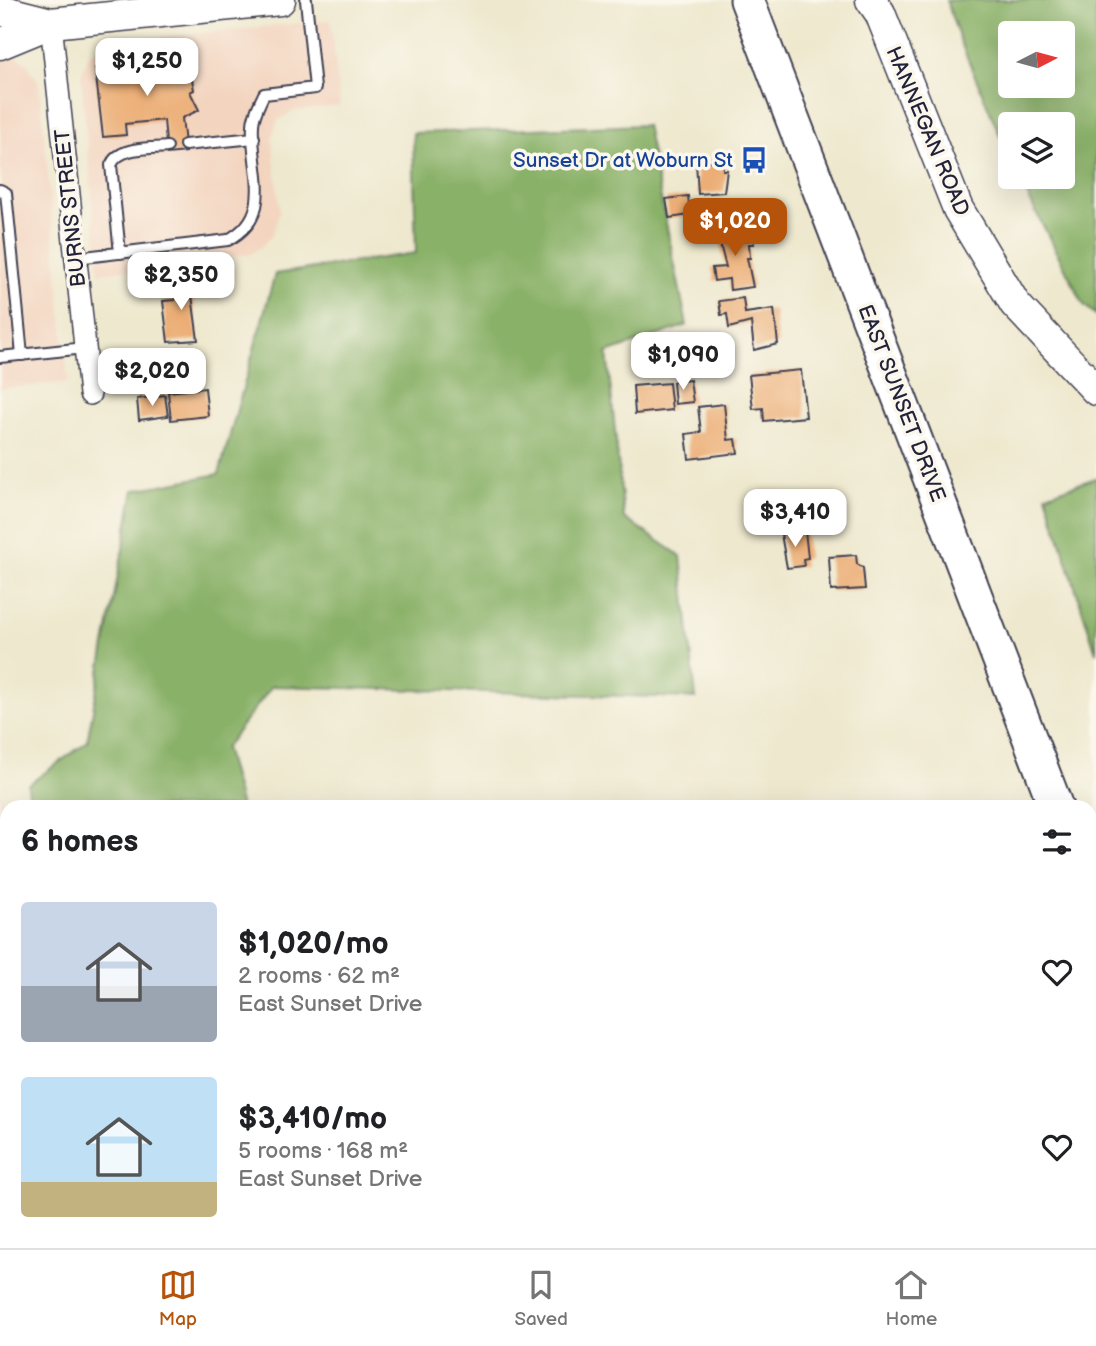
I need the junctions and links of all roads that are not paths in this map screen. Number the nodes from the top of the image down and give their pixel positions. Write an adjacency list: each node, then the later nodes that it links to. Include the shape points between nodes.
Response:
1 (280, 0): 6 (main road)
2 (306, 0): 8 (lane, via 315,88 264,93 253,123)
3 (747, 0): 19 (main road, EAST SUNSET DRIVE)
4 (871, 0): 17 (main road, HANNEGAN ROAD, via 958,209 1016,304)
5 (0, 10): 6 (main road)
6 (51, 23): 7 (main road); 13 (street, BURNS STREET)
7 (0, 44)
8 (254, 138): 9 (lane); 12 (lane, via 256,208 245,231 228,240)
9 (185, 145)
10 (167, 147): 12 (lane, via 114,157)
11 (0, 190): 15 (lane, via 6,193)
12 (120, 253): 13 (lane)
13 (76, 258): 14 (street, BURNS STREET)
14 (85, 348): 15 (lane); 18 (street, BURNS STREET)
15 (22, 355): 16 (lane)
16 (0, 357)
17 (1096, 390)
18 (90, 394)
19 (1053, 800)

